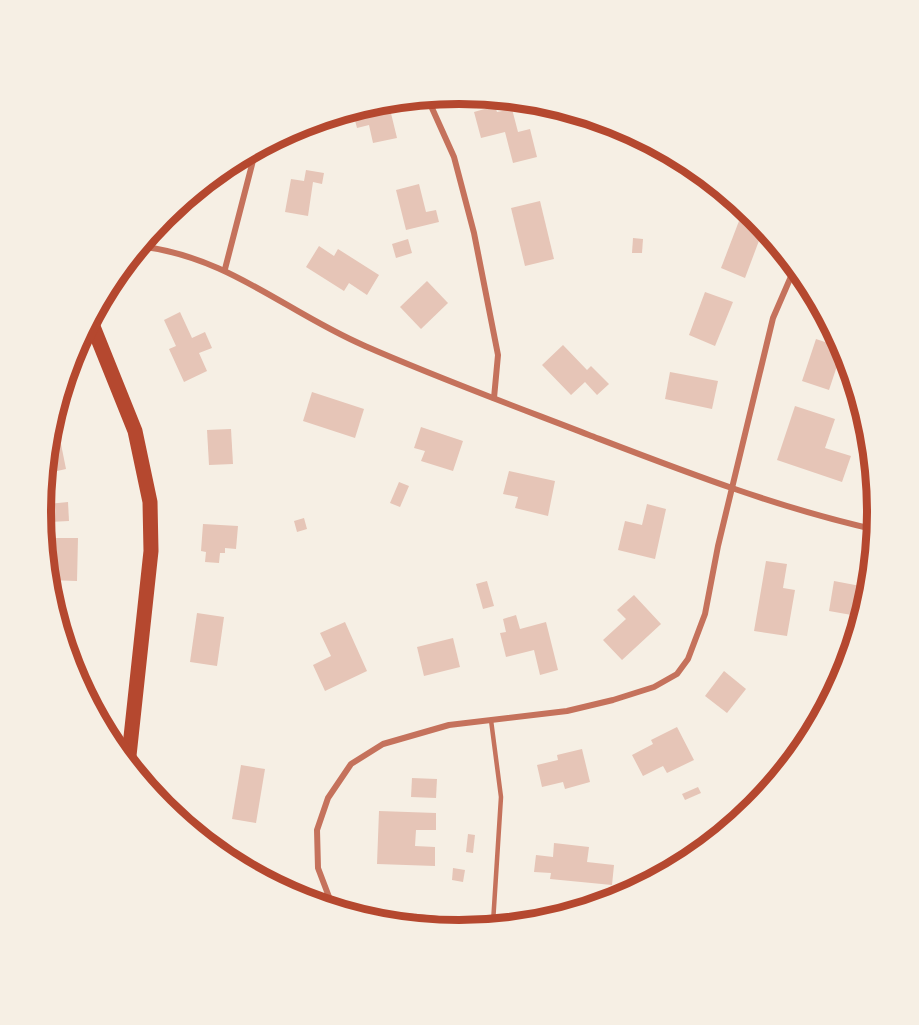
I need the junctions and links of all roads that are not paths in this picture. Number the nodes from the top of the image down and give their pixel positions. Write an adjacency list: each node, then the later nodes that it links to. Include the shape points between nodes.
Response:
1 (431, 105): 7 (street, via 454,157 474,233 498,355)
2 (253, 160): 4 (street)
3 (149, 247): 4 (street, via 172,250)
4 (225, 269): 7 (street, via 311,321)
5 (792, 275): 8 (street, via 773,318)
6 (94, 330): 11 (main road, via 132,422 150,502 151,551)
7 (494, 398): 8 (street)
8 (733, 489): 9 (street); 10 (street, via 705,614 688,659 676,674 654,687 567,711)
9 (867, 528)
10 (491, 720): 12 (street, via 449,725 383,744 351,764 328,798 317,830 318,868); 15 (lane, via 501,797)
11 (129, 753)
12 (330, 900)
13 (393, 915): 14 (street)
14 (416, 916): 16 (street)
15 (493, 919)
16 (468, 921)

